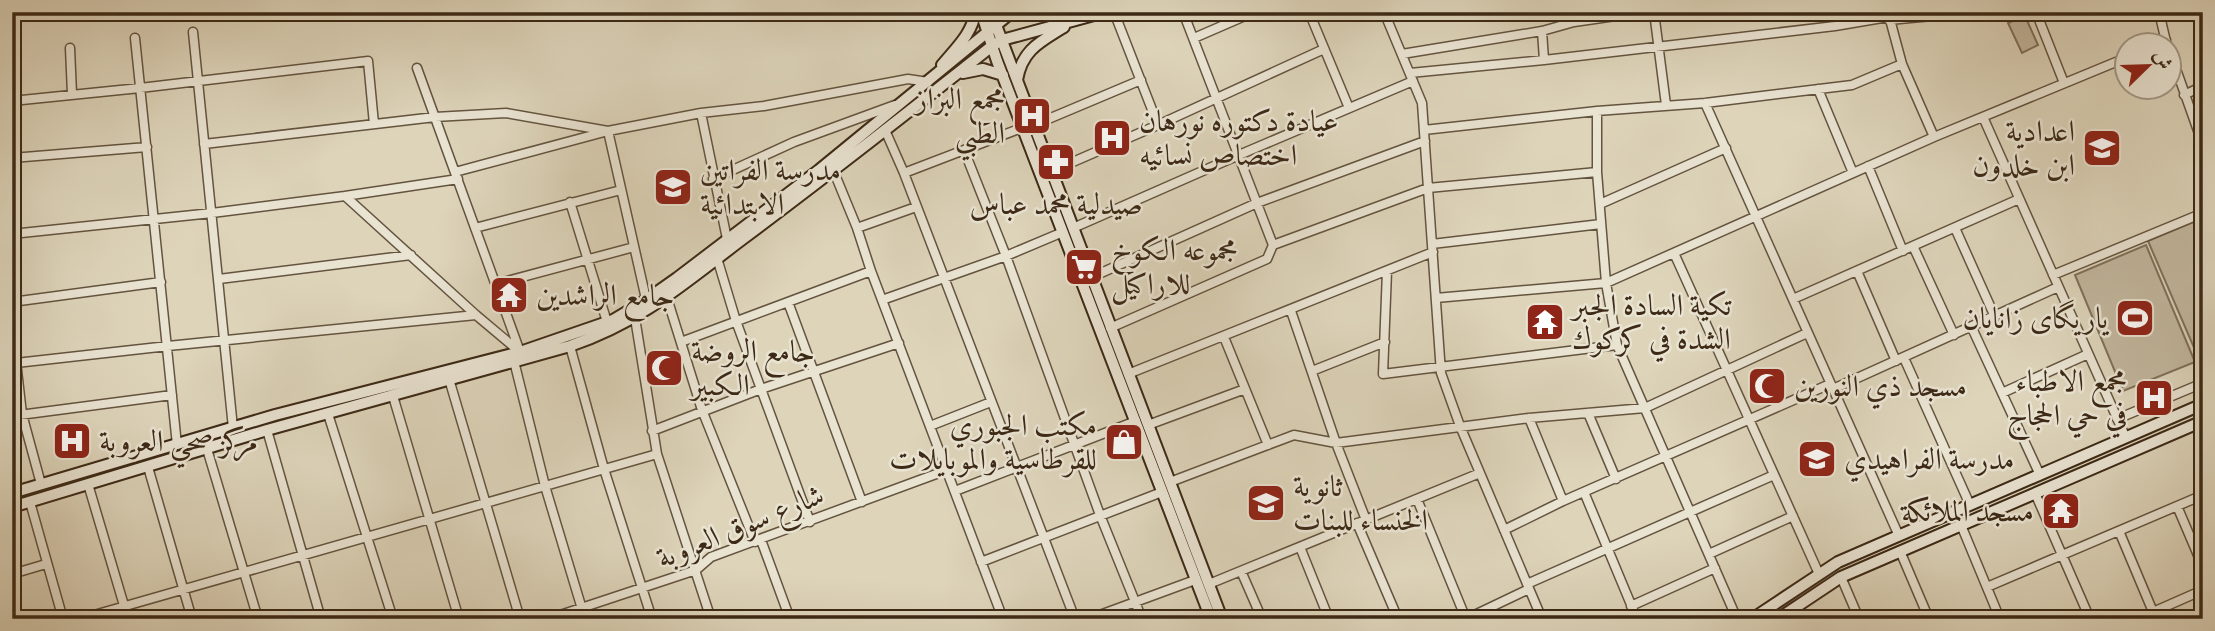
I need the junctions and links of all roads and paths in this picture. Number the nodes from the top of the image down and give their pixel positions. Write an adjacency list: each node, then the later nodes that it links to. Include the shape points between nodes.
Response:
1 (975, 12): 43 (main road, via 964,38)
2 (981, 12): 22 (main road)
3 (992, 12): 22 (main road)
4 (1012, 12): 22 (main road)
5 (1017, 12): 28 (main road)
6 (1039, 12): 21 (main road)
7 (1105, 12): 21 (main road)
8 (1114, 12): 42 (street)
9 (1183, 12): 27 (street)
10 (1254, 12): 27 (street)
11 (1309, 12): 31 (street)
12 (1384, 12): 32 (street)
13 (1572, 12): 20 (street)
14 (1643, 12): 20 (street)
15 (1654, 12): 29 (street)
16 (1975, 12): 19 (street)
17 (2036, 12): 44 (street)
18 (2159, 12): 25 (street)
19 (1888, 16): 29 (street); 35 (street)
20 (1574, 22): 23 (street)
21 (1067, 23): 28 (main road); 41 (main road, via 1028,52)
22 (992, 30): 28 (main road); 43 (main road)
23 (1542, 31): 32 (street); 33 (street)
24 (192, 32): 40 (street)
25 (2164, 32)
26 (135, 38): 46 (street)
27 (1194, 38): 50 (street)
28 (997, 43): 37 (main road); 39 (main road); 41 (main road)
29 (1658, 45): 33 (street); 54 (street)
30 (70, 48): 48 (street)
31 (1324, 49): 50 (street); 55 (street)
32 (1402, 54): 38 (street)
33 (1544, 60): 38 (street)
34 (2114, 62): 44 (street)
35 (1902, 64): 47 (street, via 1852,85); 66 (street)
36 (417, 68): 58 (street)
37 (1003, 75): 39 (main road, via 979,69); 62 (main road)
38 (1411, 77): 55 (street); 64 (street, via 1422,103)
39 (951, 78): 63 (main road)
40 (198, 80): 46 (street); 60 (street, via 368,61); 68 (street)
41 (1017, 80): 62 (main road)
42 (1141, 80): 61 (street); 62 (street)
43 (928, 82): 51 (main road); 57 (street, via 908,79)
44 (2064, 83): 59 (street)
45 (2203, 86): 49 (street)
46 (140, 88): 48 (street); 70 (street)
47 (1818, 89): 53 (street); 80 (street)
48 (72, 94): 52 (street)
49 (2184, 95): 69 (street)
50 (1217, 98): 61 (street); 73 (street)
51 (906, 100): 82 (street); 101 (main road)
52 (12, 101)
53 (1705, 103): 54 (street); 71 (street)
54 (1666, 105): 56 (street)
55 (1349, 108): 73 (street)
56 (1597, 111): 64 (street); 78 (street)
57 (701, 113): 65 (street); 82 (street)
58 (435, 117): 60 (street); 65 (street, via 515,114); 81 (street)
59 (1983, 117): 66 (street); 86 (street)
60 (374, 124): 68 (street)
61 (1158, 125): 76 (street)
62 (1029, 126): 72 (street); 76 (main road); 99 (main road)
63 (885, 130): 77 (main road); 79 (street)
64 (1424, 130): 67 (street)
65 (608, 131): 81 (street); 84 (street)
66 (1934, 137): 75 (street)
67 (1425, 141): 83 (street); 88 (street)
68 (204, 144): 91 (street)
69 (2203, 145)
70 (147, 147): 74 (street); 94 (street)
71 (1726, 148): 89 (street); 93 (street)
72 (964, 150): 79 (street); 109 (street)
73 (1239, 155): 88 (street); 99 (street)
74 (12, 159)
75 (1868, 166): 80 (street); 106 (street)
76 (1052, 171): 99 (main road)
77 (834, 172): 97 (street); 110 (main road)
78 (1597, 172): 83 (street); 89 (street)
79 (904, 173): 90 (street)
80 (1853, 173): 93 (street)
81 (456, 175): 85 (street); 96 (street)
82 (713, 178): 101 (street)
83 (1428, 188): 102 (street); 105 (street)
84 (621, 190): 87 (street); 104 (street)
85 (345, 196): 91 (street); 108 (street)
86 (2020, 199): 98 (street); 115 (street)
87 (570, 202): 96 (street); 111 (street)
88 (1257, 204): 102 (street); 116 (street)
89 (1600, 204): 95 (street)
90 (916, 207): 97 (street); 117 (street)
91 (212, 213): 94 (street); 118 (street)
92 (2203, 213): 115 (street)
93 (1757, 216): 107 (street); 126 (street)
94 (155, 217): 100 (street); 119 (street)
95 (1601, 224): 105 (street); 120 (street)
96 (475, 228): 121 (street)
97 (857, 228): 112 (street)
98 (1955, 228): 103 (street); 132 (street)
99 (1068, 230): 109 (street); 116 (main road); 177 (main road)
100 (12, 234)
101 (727, 239): 125 (main road)
102 (1273, 245): 137 (street, via 1267,259)
103 (1913, 246): 106 (street); 140 (street)
104 (634, 247): 111 (street); 125 (street)
105 (1432, 248): 113 (street); 124 (street)
106 (1903, 251): 114 (street)
107 (1674, 253): 120 (street); 155 (street)
108 (411, 255): 118 (street); 131 (street)
109 (1006, 256): 117 (street); 189 (street)
110 (717, 258): 123 (main road); 134 (street)
111 (587, 261): 121 (street); 135 (street)
112 (871, 271): 127 (street); 129 (street)
113 (1387, 271): 130 (street); 144 (street)
114 (1857, 271): 126 (street); 151 (street)
115 (2053, 275): 122 (street)
116 (1092, 276): 137 (main road)
117 (944, 278): 127 (street); 166 (street)
118 (219, 279): 142 (street)
119 (162, 282): 128 (street); 147 (street)
120 (1606, 283): 124 (street); 146 (street)
121 (496, 284): 150 (street)
122 (2058, 287): 132 (street); 149 (street)
123 (667, 298): 133 (main road); 143 (street)
124 (1436, 298): 153 (street)
125 (646, 299): 135 (main road)
126 (1793, 299): 139 (street)
127 (882, 300): 145 (street)
128 (12, 302)
129 (788, 302): 134 (street); 156 (street)
130 (1291, 311): 141 (street); 154 (street)
131 (476, 315): 142 (street); 150 (street)
132 (1995, 317): 138 (street)
133 (635, 318): 148 (main road); 185 (street)
134 (736, 321): 143 (street); 161 (street)
135 (607, 322): 150 (main road)
136 (12, 326): 152 (street)
137 (1110, 328): 157 (main road)
138 (1972, 328): 140 (street); 163 (street)
139 (1807, 333): 155 (street); 160 (street)
140 (1954, 335): 151 (street)
141 (1224, 337): 157 (street); 162 (street)
142 (224, 341): 147 (street); 183 (street)
143 (681, 342): 170 (street)
144 (1385, 342): 153 (street, via 1383,374); 154 (street)
145 (899, 343): 156 (street); 181 (street)
146 (1617, 345): 153 (street); 168 (street)
147 (168, 346): 152 (street); 164 (street)
148 (570, 346): 150 (main road); 196 (street)
149 (2088, 354): 163 (street); 175 (street)
150 (517, 357): 158 (main road); 169 (main road); 205 (street)
151 (1900, 359): 160 (street); 217 (street)
152 (16, 363): 173 (street)
153 (1440, 368): 182 (street)
154 (1312, 371): 187 (street)
155 (1727, 371): 168 (street); 176 (street)
156 (813, 372): 161 (street); 216 (street)
157 (1128, 374): 180 (main road)
158 (449, 379): 165 (main road); 215 (street)
159 (2203, 383): 175 (street)
160 (1832, 387): 176 (street); 229 (street)
161 (761, 389): 170 (street); 225 (street)
162 (1245, 389): 180 (street); 190 (street)
163 (2003, 393): 200 (street)
164 (172, 395): 173 (street); 188 (street)
165 (393, 396): 172 (main road); 223 (street)
166 (991, 402): 181 (street); 195 (street)
167 (2203, 404): 186 (main road)
168 (1645, 408): 171 (street); 193 (street)
169 (295, 410): 178 (main road); 183 (main road)
170 (702, 410): 185 (street); 232 (street)
171 (1588, 413): 174 (street); 201 (street)
172 (328, 414): 178 (main road); 230 (street)
173 (17, 415): 203 (street)
174 (1529, 418): 182 (street); 213 (street)
175 (2117, 419): 186 (street)
176 (1750, 420): 193 (street); 199 (street)
177 (1136, 421): 189 (street); 207 (main road)
178 (298, 422): 184 (main road)
179 (2202, 424): 210 (main road)
180 (1148, 425): 202 (main road)
181 (930, 426): 197 (street)
182 (1460, 426): 187 (street); 198 (street)
183 (233, 428): 188 (main road)
184 (267, 430): 191 (main road); 238 (street)
185 (652, 431): 192 (street)
186 (2125, 436): 200 (main road)
187 (1336, 443): 190 (street, via 1294,435); 224 (street)
188 (177, 445): 203 (main road)
189 (1075, 445): 195 (street); 221 (street)
190 (1268, 445): 202 (street)
191 (207, 449): 194 (main road); 245 (street)
192 (657, 454): 196 (street); 243 (street)
193 (1667, 457): 201 (street); 220 (street)
194 (148, 467): 204 (main road); 254 (street)
195 (1017, 468): 206 (street); 231 (street)
196 (604, 469): 205 (street); 253 (street)
197 (947, 470): 206 (street); 216 (street, شارع سوق العروبة)
198 (1480, 473): 212 (street); 227 (street)
199 (1774, 475): 220 (street); 222 (street)
200 (2040, 475): 217 (main road)
201 (1616, 479): 208 (street)
202 (1170, 482): 250 (main road)
203 (41, 484): 209 (main road)
204 (89, 484): 214 (main road); 257 (street)
205 (545, 486): 215 (street); 259 (street)
206 (955, 491): 239 (street)
207 (1162, 492): 221 (street); 249 (main road)
208 (1584, 492): 213 (street); 234 (street)
209 (12, 493)
210 (2035, 493): 226 (main road); 237 (street)
211 (2203, 495): 218 (street)
212 (1417, 499): 224 (street); 251 (street, via 1466,619)
213 (1563, 501): 227 (street)
214 (30, 502): 219 (main road); 240 (street)
215 (487, 502): 223 (street); 271 (street)
216 (862, 502): 225 (street, شارع سوق العروبة)
217 (1970, 505): 229 (main road)
218 (2177, 506): 228 (street); 241 (street)
219 (12, 507)
220 (1691, 512): 234 (street); 236 (street)
221 (1100, 514): 231 (street); 256 (street)
222 (1793, 516): 236 (street); 247 (street)
223 (430, 519): 230 (street); 270 (street)
224 (1362, 521): 233 (street); 285 (street)
225 (810, 522): 232 (street, شارع سوق العروبة)
226 (1961, 525): 235 (main road); 252 (street)
227 (1504, 530): 251 (street)
228 (2119, 531): 237 (street); 261 (street)
229 (1899, 536): 247 (main road)
230 (367, 537): 238 (street); 269 (street)
231 (1042, 537): 239 (street); 278 (street)
232 (758, 541): 243 (street, شارع سوق العروبة, via 711,557); 276 (street)
233 (1300, 547): 244 (street); 284 (street)
234 (1608, 549): 251 (street); 258 (street)
235 (1900, 551): 248 (main road); 291 (street)
236 (1709, 554): 242 (street)
237 (2062, 555): 252 (street); 293 (street)
238 (301, 556): 245 (street); 268 (street)
239 (981, 562): 277 (street)
240 (46, 564): 246 (street); 263 (street)
241 (2202, 565)
242 (1715, 568): 258 (street); 287 (street)
243 (696, 569): 253 (street, شارع سوق العروبة); 275 (street)
244 (1241, 571): 250 (street); 283 (street)
245 (244, 572): 254 (street); 267 (street)
246 (12, 574)
247 (1819, 575): 288 (main road)
248 (1841, 577): 260 (main road); 290 (street)
249 (1195, 580): 256 (street); 281 (main road)
250 (1209, 584): 282 (main road)
251 (1528, 587): 286 (street)
252 (1987, 587): 292 (street)
253 (643, 588): 259 (street, شارع سوق العروبة); 274 (street)
254 (183, 589): 257 (street); 266 (street)
255 (2203, 590): 261 (street)
256 (1135, 603): 279 (street); 280 (street)
257 (124, 606): 264 (street); 265 (street)
258 (1631, 606): 262 (street)
259 (582, 609): 272 (street, شارع سوق العروبة); 273 (street)
260 (1792, 615): 289 (main road)
261 (2154, 615)
262 (1635, 618)
263 (63, 619)
264 (80, 619)
265 (128, 619)
266 (192, 619)
267 (258, 619)
268 (321, 619)
269 (393, 619)
270 (459, 619)
271 (520, 619)
272 (548, 619)
273 (585, 619)
274 (652, 619)
275 (711, 619)
276 (790, 619)
277 (1003, 619)
278 (1075, 619)
279 (1089, 619)
280 (1142, 619)
281 (1211, 619)
282 (1222, 619)
283 (1262, 619)
284 (1329, 619)
285 (1398, 619)
286 (1542, 619)
287 (1737, 619)
288 (1752, 619)
289 (1778, 619)
290 (1859, 619)
291 (1929, 619)
292 (2000, 619)
293 (2090, 619)

